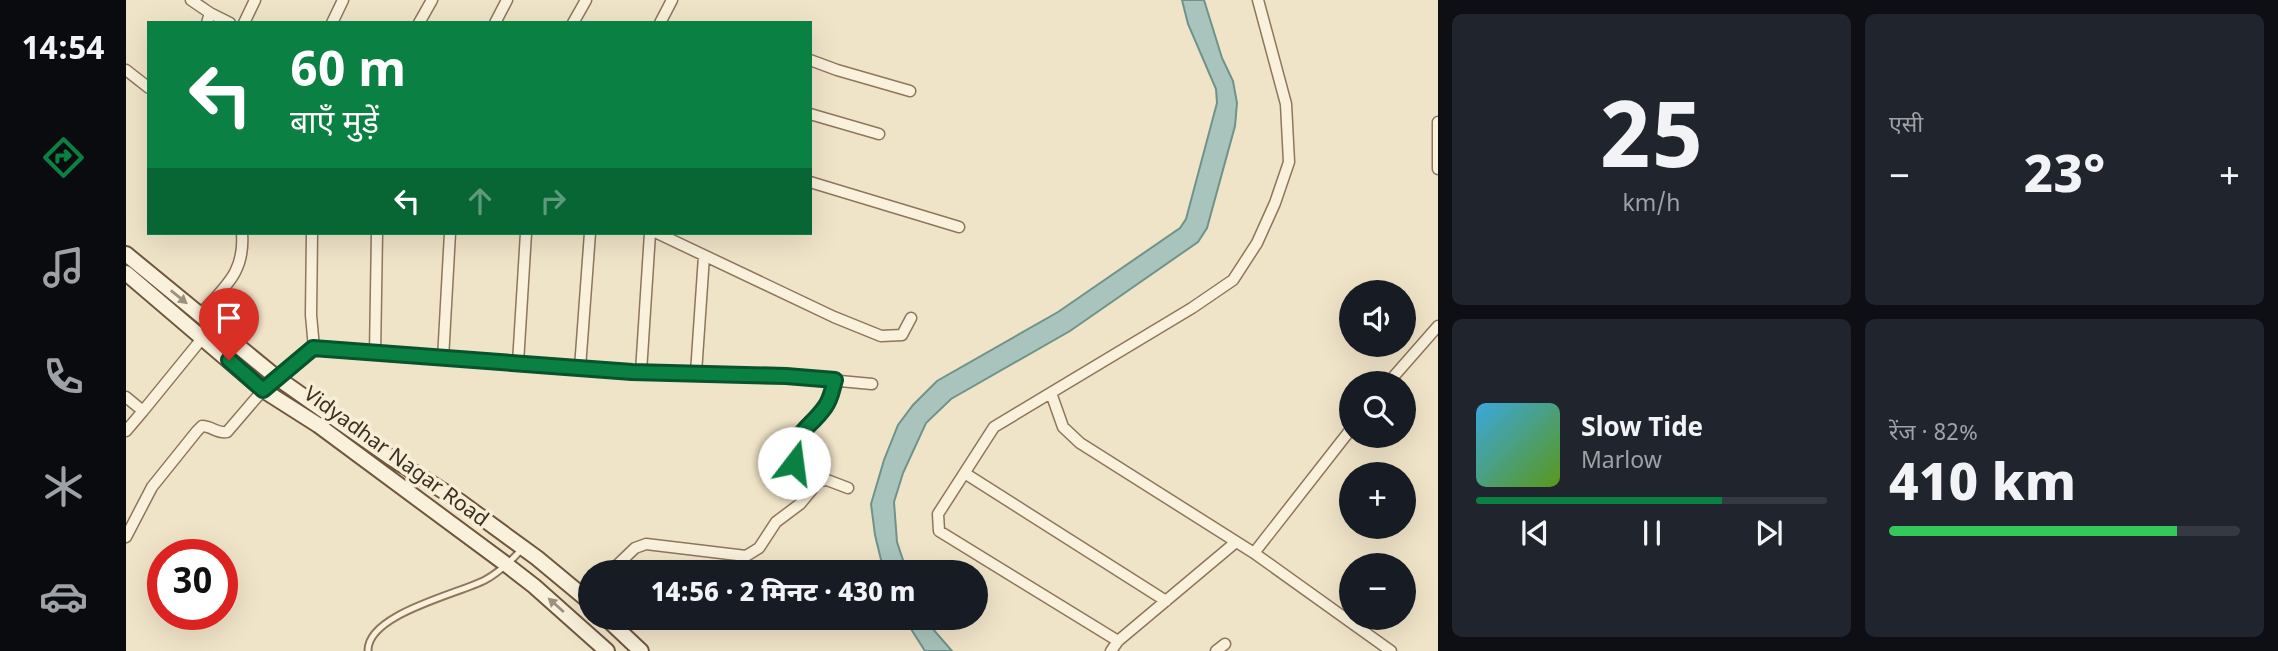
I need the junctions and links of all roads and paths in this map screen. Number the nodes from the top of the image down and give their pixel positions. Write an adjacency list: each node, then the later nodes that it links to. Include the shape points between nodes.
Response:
1 (191, 0): 9 (street)
2 (254, 0): 10 (street)
3 (343, 0): 11 (street)
4 (432, 0): 12 (street)
5 (507, 0): 13 (street)
6 (586, 0): 14 (street)
7 (672, 0): 15 (street)
8 (1258, 0): 54 (street, via 1286,104 1289,162 1257,243 1233,280)
9 (208, 18)
10 (245, 21)
11 (333, 21)
12 (420, 21)
13 (496, 21)
14 (574, 21)
15 (661, 21)
16 (812, 61): 19 (street)
17 (126, 70): 18 (street)
18 (147, 86)
19 (910, 91)
20 (812, 115): 22 (street)
21 (1438, 122): 23 (street)
22 (879, 134)
23 (1438, 169)
24 (812, 183): 25 (street)
25 (960, 227)
26 (242, 235): 37 (street, via 242,260 236,273)
27 (312, 235): 42 (street)
28 (377, 235): 43 (street)
29 (450, 235): 44 (street)
30 (526, 235): 45 (street)
31 (590, 235): 46 (street)
32 (650, 235): 48 (street)
33 (661, 235): 35 (street)
34 (126, 254): 37 (main road, Vidyadhar Nagar Road, one-way to 37)
35 (704, 256): 38 (street, via 881,336 902,335); 49 (street)
36 (126, 273): 41 (main road, Vidyadhar Nagar Road)
37 (200, 315): 39 (main road, Vidyadhar Nagar Road)
38 (911, 318)
39 (213, 325): 41 (street); 50 (main road, Vidyadhar Nagar Road)
40 (1438, 327): 47 (street)
41 (203, 338): 53 (main road, Vidyadhar Nagar Road); 56 (street)
42 (313, 348): 43 (street); 50 (street)
43 (375, 354): 44 (street)
44 (443, 359): 45 (street)
45 (518, 363): 46 (street)
46 (580, 368): 48 (street)
47 (1399, 371)
48 (641, 372): 49 (street)
49 (696, 373): 51 (street)
50 (276, 377): 53 (street); 64 (main road, Vidyadhar Nagar Road)
51 (835, 380): 52 (street); 60 (street, via 825,407 794,445 794,463)
52 (872, 384)
53 (263, 390): 62 (street, via 228,432 206,426 197,431 152,487); 67 (main road, Vidyadhar Nagar Road, via 318,425)
54 (1051, 393): 59 (street, via 994,427); 63 (street, via 1063,427 1080,443)
55 (126, 397): 56 (street)
56 (143, 411): 57 (street)
57 (126, 431)
58 (1339, 444): 65 (street)
59 (966, 474): 69 (street); 71 (street, via 938,514 939,531)
60 (812, 487): 61 (street, via 827,480); 66 (street, via 800,504 776,522 753,554 646,544)
61 (848, 488)
62 (126, 537)
63 (1236, 542): 65 (street); 69 (street)
64 (523, 548): 67 (lane); 68 (main road, Vidyadhar Nagar Road)
65 (1254, 553): 76 (street)
66 (622, 560)
67 (507, 565): 72 (lane, via 485,580 390,619 376,632); 73 (main road, Vidyadhar Nagar Road, one-way to 67)
68 (578, 591)
69 (1166, 601): 71 (street)
70 (619, 630): 74 (main road)
71 (1118, 641): 75 (street)
72 (368, 651)
73 (607, 651)
74 (641, 651)
75 (1111, 651)
76 (1391, 651)

